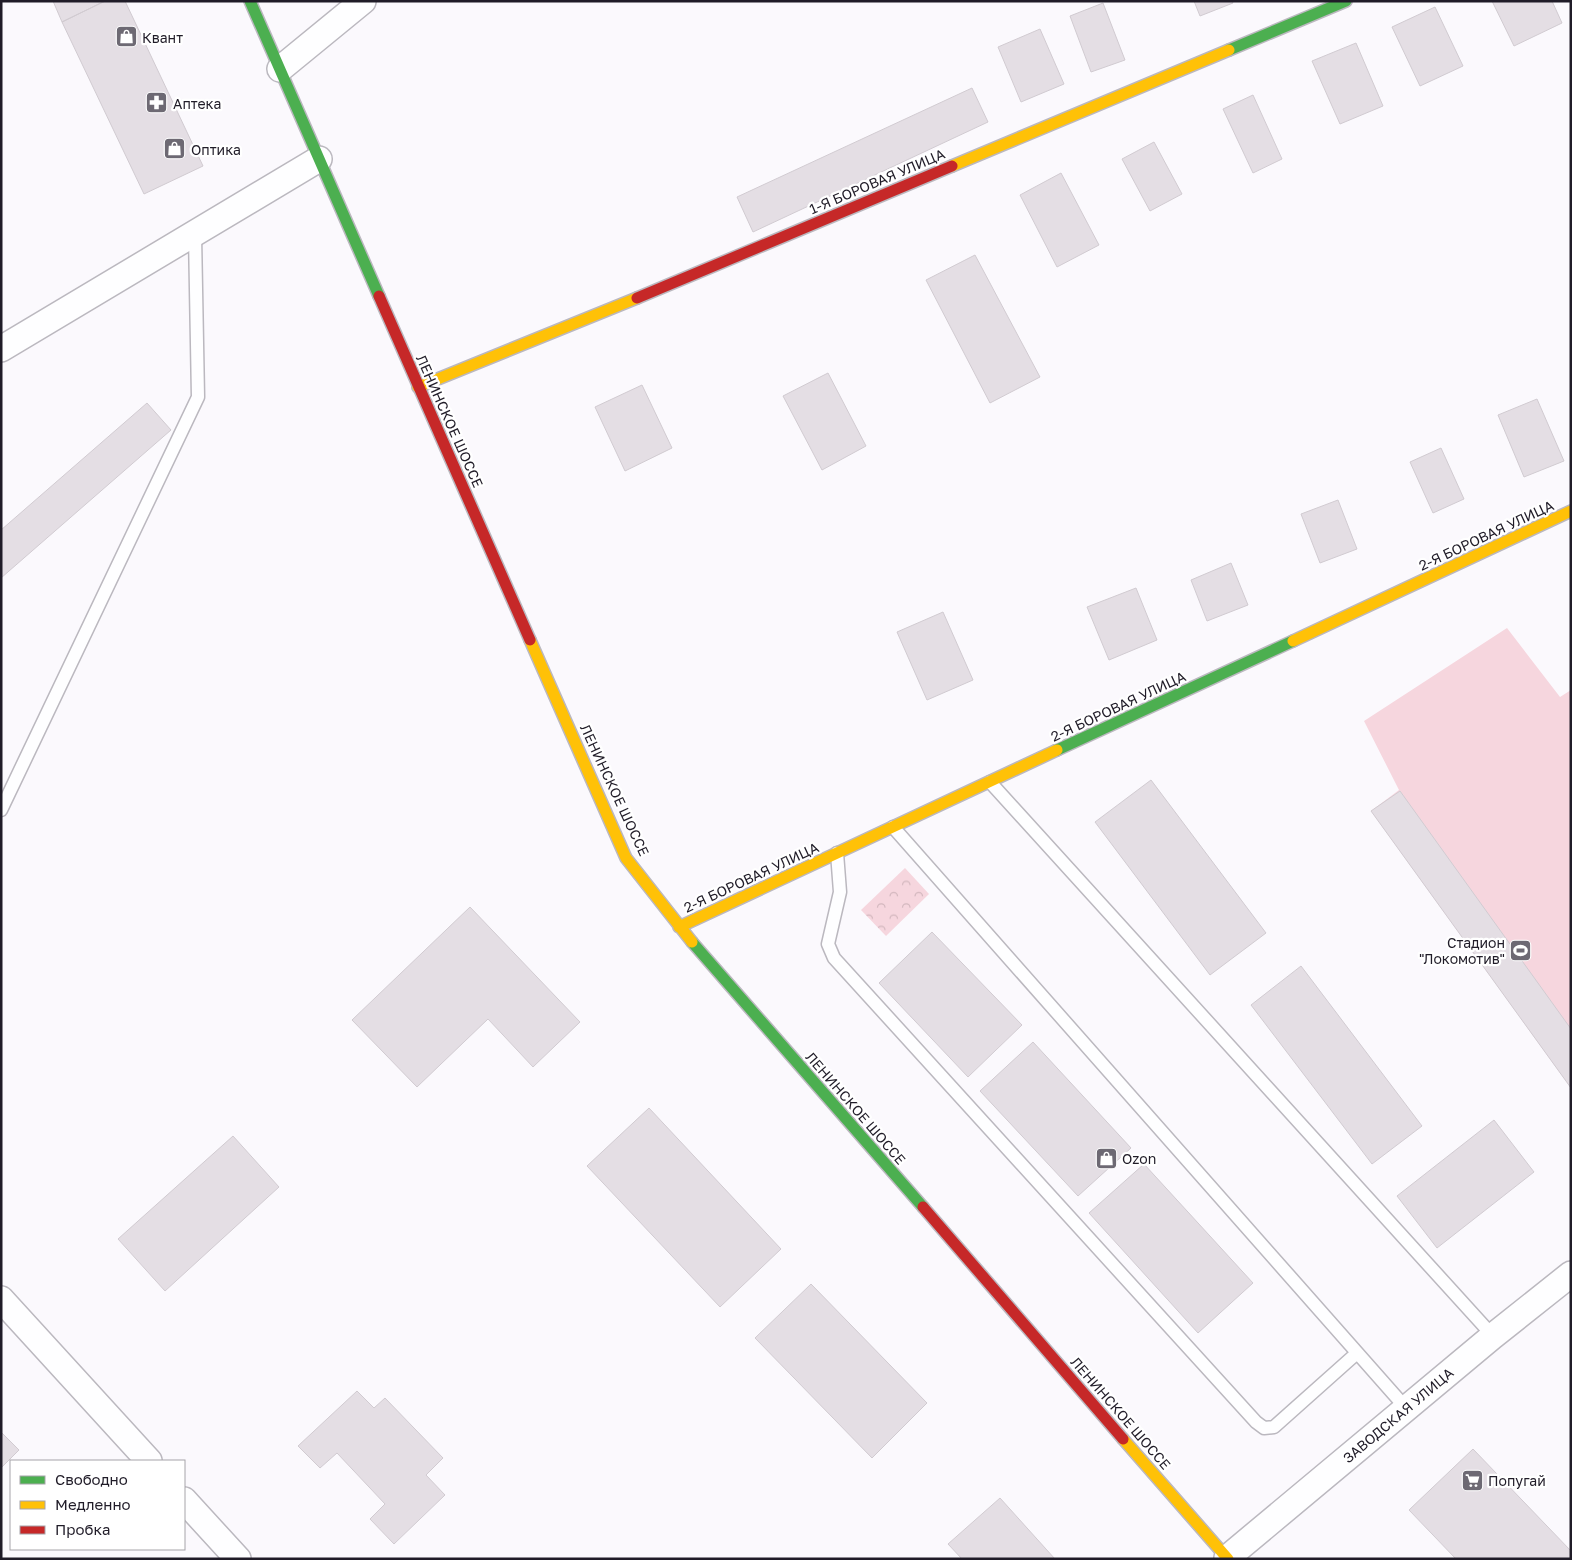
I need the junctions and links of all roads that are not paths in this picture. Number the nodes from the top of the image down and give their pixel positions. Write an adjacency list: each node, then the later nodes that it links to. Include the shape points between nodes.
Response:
1 (250, 1): 4 (street, ЛЕНИНСКОЕ ШОССЕ)
2 (364, 1): 4 (street)
3 (1346, 1): 8 (street, 1-Я БОРОВАЯ УЛИЦА)
4 (280, 69): 5 (street, ЛЕНИНСКОЕ ШОССЕ)
5 (319, 159): 6 (street); 8 (street, ЛЕНИНСКОЕ ШОССЕ)
6 (195, 235): 7 (street); 11 (lane, via 198,396)
7 (1, 349)
8 (418, 387): 14 (street, ЛЕНИНСКОЕ ШОССЕ, via 626,858)
9 (1571, 511): 10 (street, 2-Я БОРОВАЯ УЛИЦА)
10 (990, 782): 12 (street, 2-Я БОРОВАЯ УЛИЦА); 17 (lane)
11 (1, 810)
12 (893, 827): 13 (street, 2-Я БОРОВАЯ УЛИЦА); 18 (lane)
13 (838, 853): 14 (street, 2-Я БОРОВАЯ УЛИЦА); 18 (lane, via 840,892 828,944 834,958 1256,1422 1264,1428 1274,1427)
14 (679, 927): 23 (street, ЛЕНИНСКОЕ ШОССЕ)
15 (1571, 1274): 17 (street, ЗАВОДСКАЯ УЛИЦА)
16 (1, 1300): 20 (street)
17 (1493, 1336): 19 (street, ЗАВОДСКАЯ УЛИЦА)
18 (1358, 1353): 19 (lane)
19 (1406, 1408): 23 (street, ЗАВОДСКАЯ УЛИЦА)
20 (148, 1460)
21 (185, 1501): 22 (street)
22 (238, 1559)
23 (1227, 1559)

